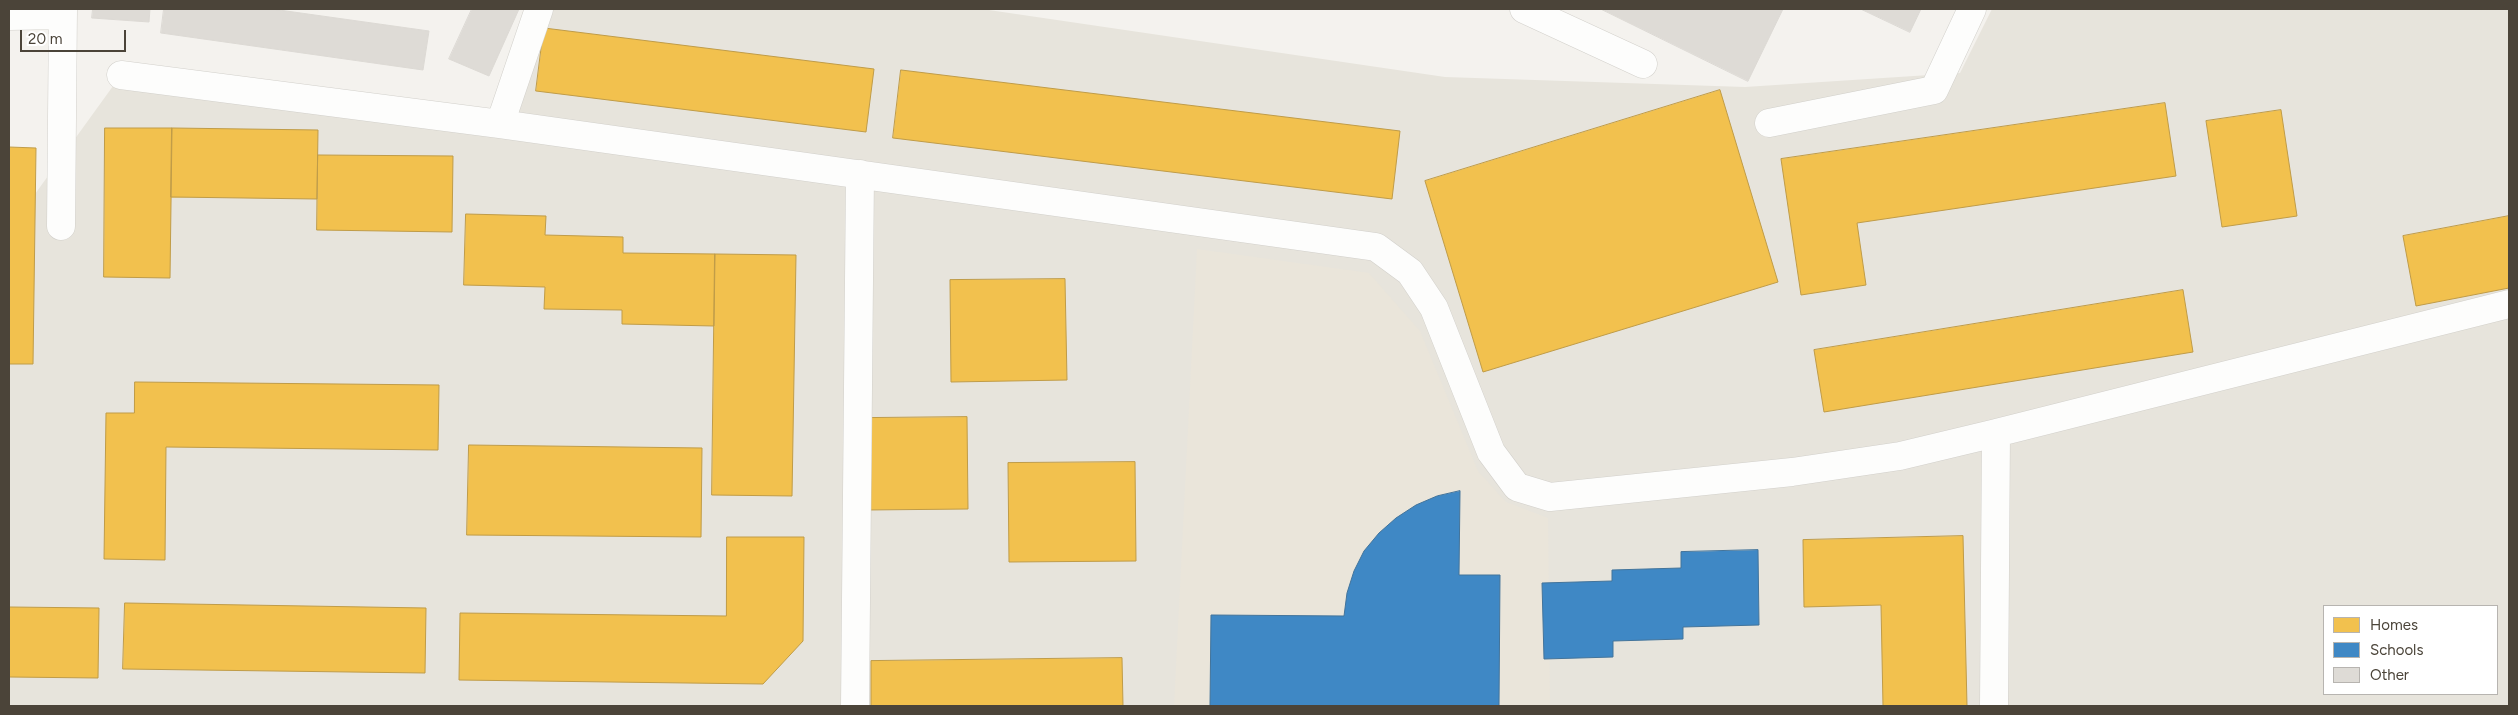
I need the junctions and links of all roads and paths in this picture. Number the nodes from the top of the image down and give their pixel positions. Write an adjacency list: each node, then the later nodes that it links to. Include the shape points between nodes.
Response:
1 (539, 9): 9 (street)
2 (1524, 9): 6 (street)
3 (1972, 9): 8 (street, via 1934,90)
4 (63, 12): 5 (street); 11 (street)
5 (9, 16)
6 (1643, 64)
7 (121, 75): 9 (street)
8 (1769, 123)
9 (500, 124): 10 (street)
10 (860, 174): 13 (street, via 1376,247 1410,272 1434,308 1491,452 1517,487 1550,497 1802,471 1900,456); 14 (street)
11 (61, 226)
12 (2509, 304): 13 (street)
13 (1996, 433): 15 (street)
14 (855, 706)
15 (1994, 706)

